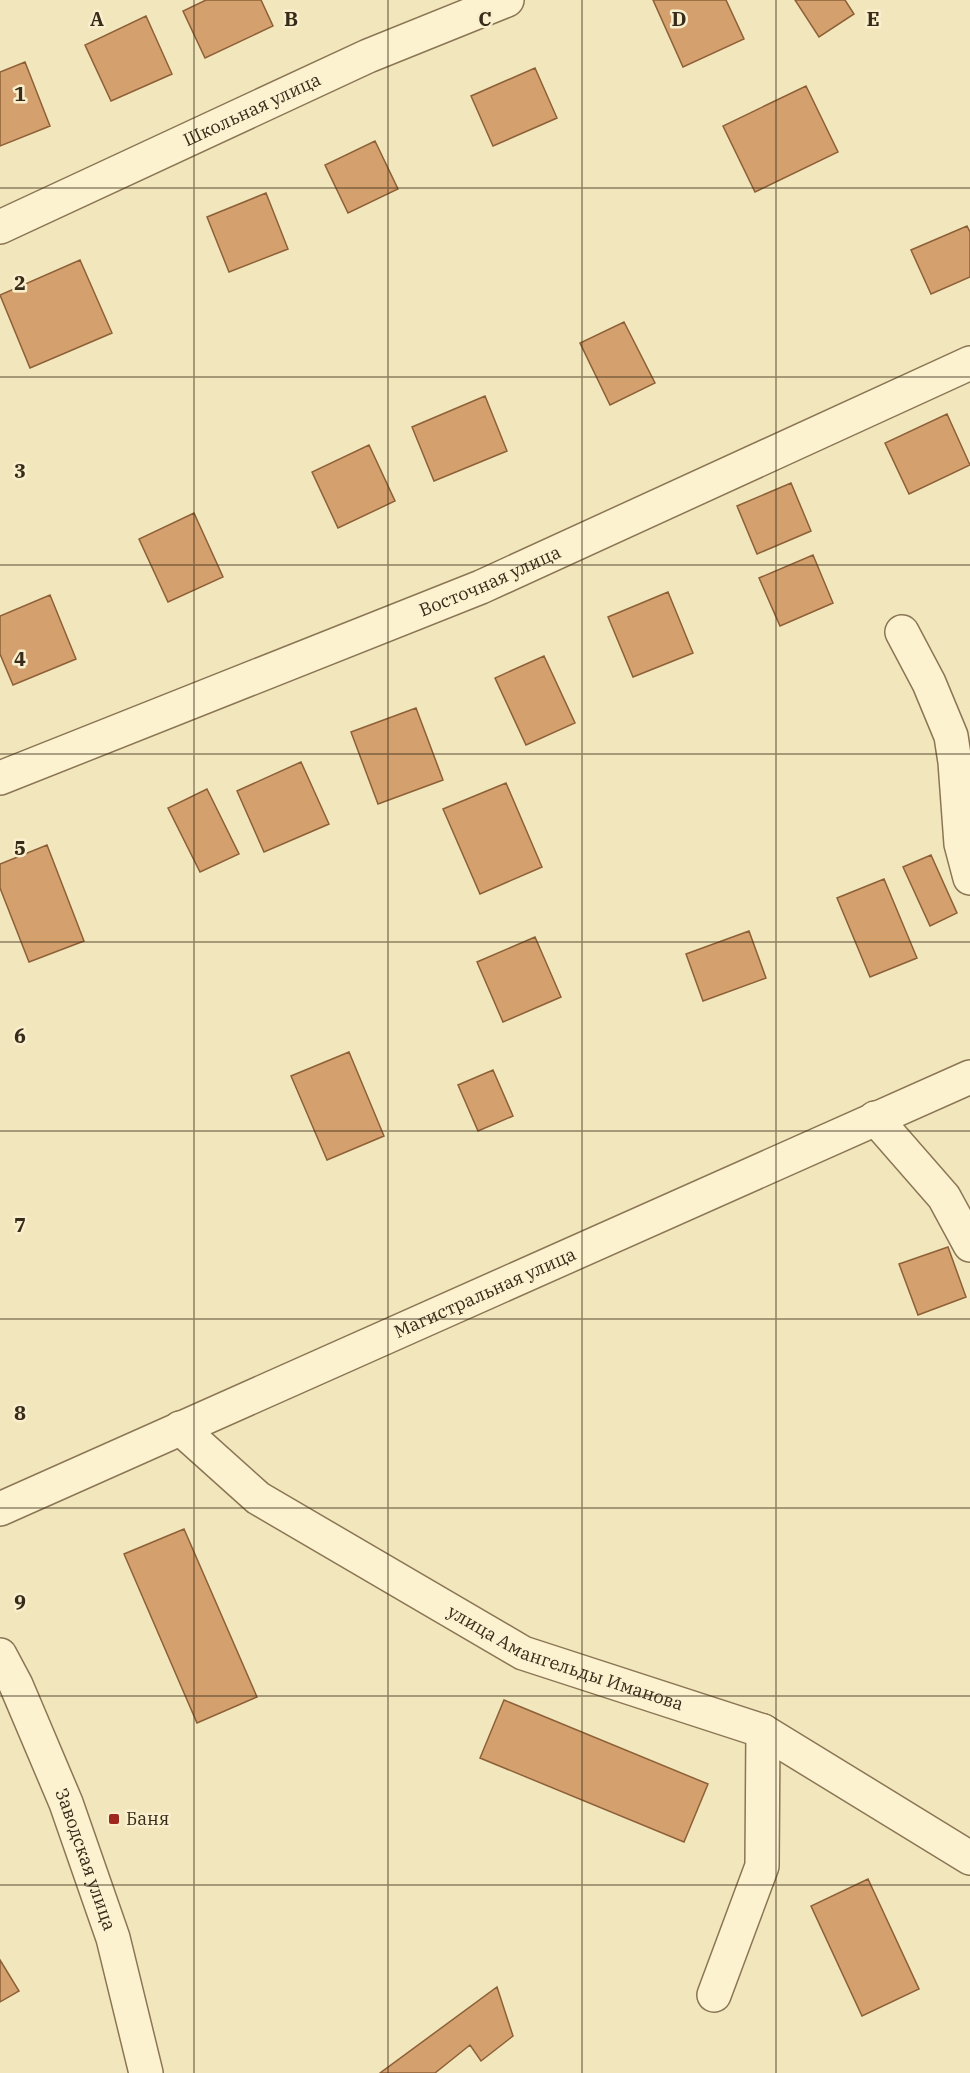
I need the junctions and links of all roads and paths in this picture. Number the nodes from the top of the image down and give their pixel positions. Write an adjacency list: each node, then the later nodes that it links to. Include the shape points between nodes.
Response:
1 (507, 0): 2 (street, Школьная улица, via 368,56)
2 (0, 227)
3 (970, 363): 5 (street, Восточная улица, via 481,587)
4 (902, 632): 6 (street, via 951,736 961,844)
5 (0, 778)
6 (970, 878)
7 (970, 1077): 8 (street, Магистральная улица)
8 (875, 1118): 9 (street, via 944,1197); 10 (street, Магистральная улица)
9 (970, 1245)
10 (180, 1428): 11 (street, Магистральная улица); 13 (street, улица Амангельды Иманова, via 258,1498 523,1653)
11 (0, 1509)
12 (0, 1655): 16 (street, Заводская улица, via 75,1829 113,1938)
13 (763, 1731): 14 (street, улица Амангельды Иманова); 15 (street, via 762,1866)
14 (970, 1858)
15 (714, 1995)
16 (146, 2073)

